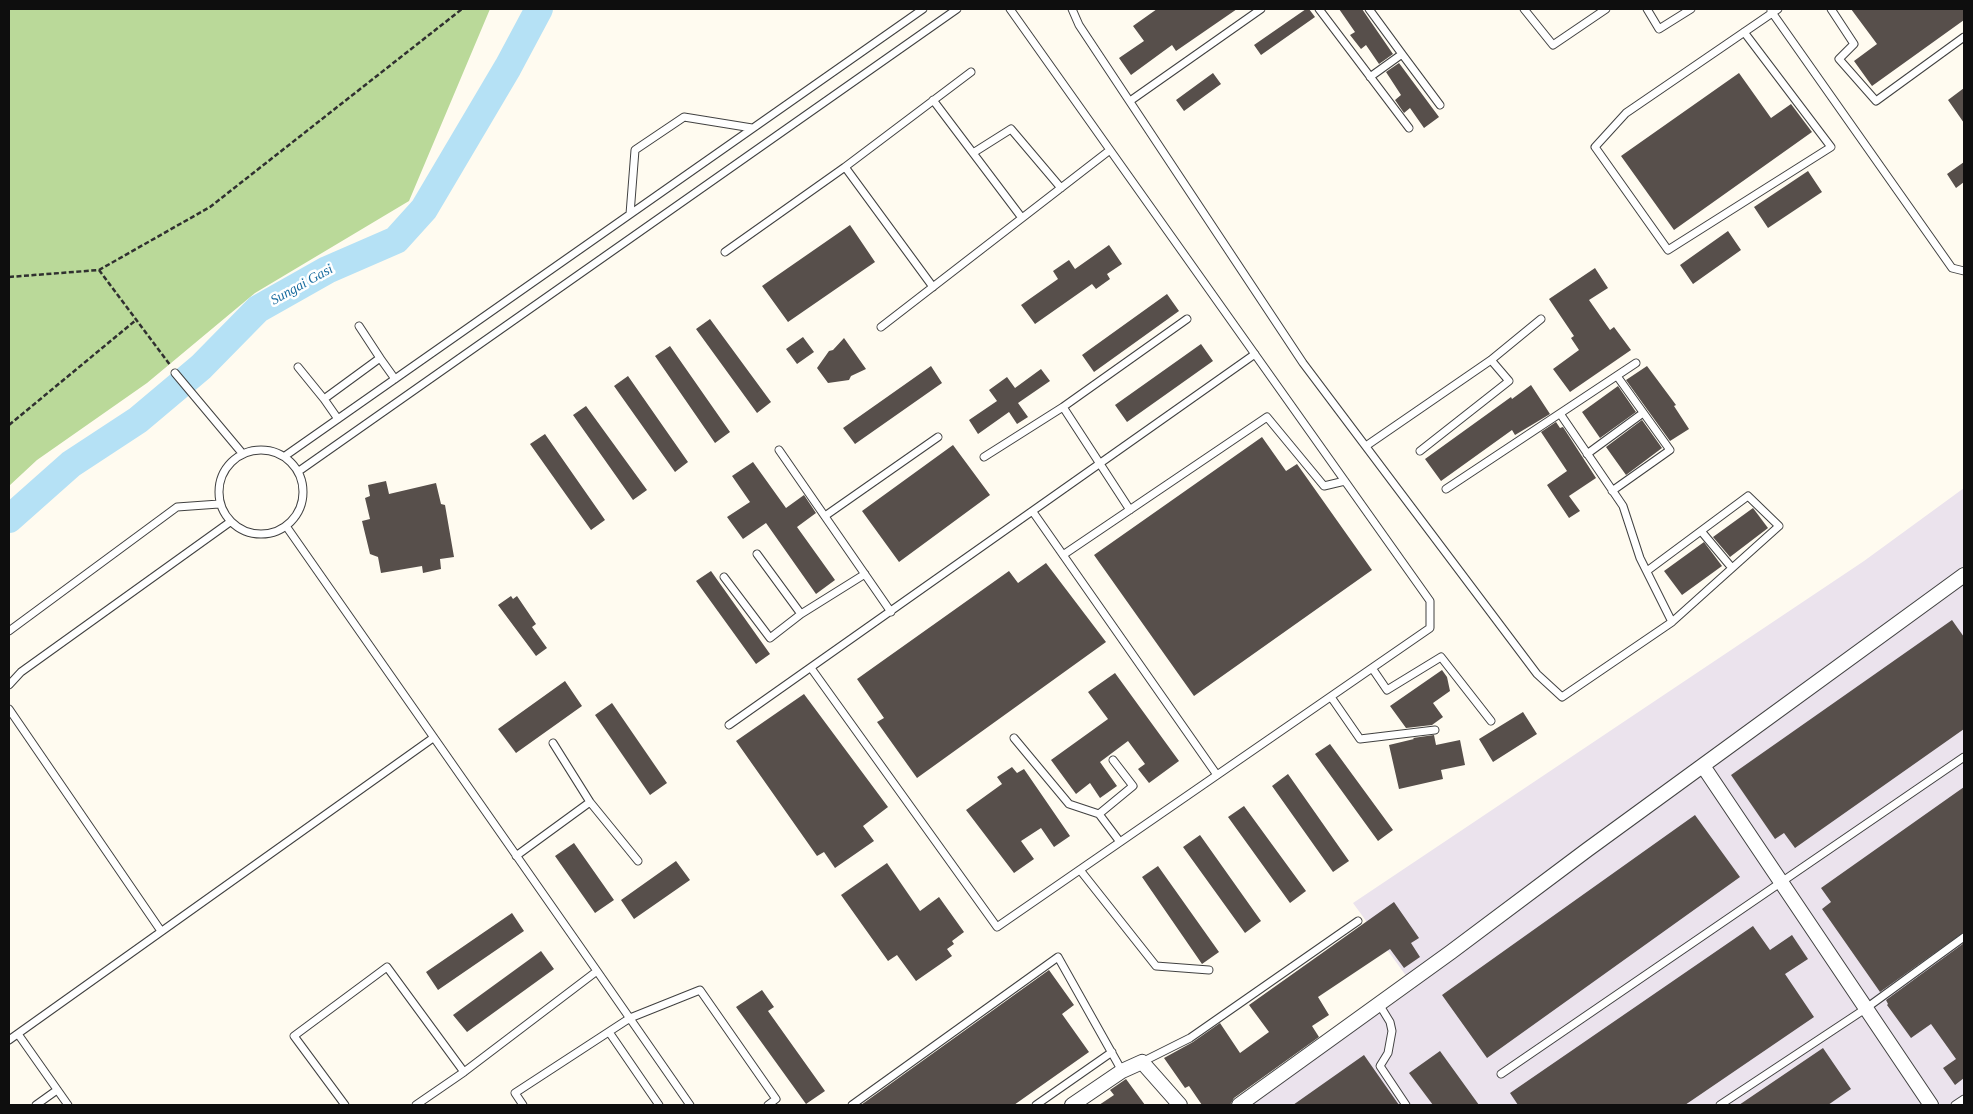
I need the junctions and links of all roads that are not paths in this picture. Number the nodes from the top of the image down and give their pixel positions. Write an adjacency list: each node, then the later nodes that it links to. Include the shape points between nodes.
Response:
1 (923, 9): 22 (lane)
2 (957, 9): 59 (lane)
3 (1010, 9): 24 (lane)
4 (1072, 9): 20 (lane, via 1079,25)
5 (1261, 9): 20 (lane)
6 (1319, 9): 18 (lane)
7 (1369, 9): 16 (lane)
8 (1524, 9): 9 (lane, via 1553,46)
9 (1606, 9)
10 (1647, 9): 11 (lane, via 1659,28)
11 (1690, 9)
12 (1831, 9): 15 (lane, via 1854,44 1839,59 1876,101)
13 (1773, 10): 14 (lane); 31 (lane, via 1952,268)
14 (1744, 32): 14 (lane, via 1831,147 1668,250 1595,147 1626,114)
15 (1964, 37)
16 (1402, 54): 18 (lane); 21 (lane)
17 (971, 72): 19 (lane)
18 (1370, 77): 23 (lane)
19 (933, 100): 25 (lane); 26 (lane)
20 (1130, 102): 51 (lane, via 1303,363)
21 (1440, 105)
22 (752, 128): 28 (lane); 28 (lane, via 684,117 635,150)
23 (1409, 128)
24 (1110, 150): 27 (lane); 37 (lane)
25 (973, 153): 27 (lane, via 1011,129); 29 (lane)
26 (845, 167): 30 (lane); 32 (lane)
27 (1061, 188): 29 (lane)
28 (630, 214): 44 (lane)
29 (1022, 218): 32 (lane)
30 (725, 252)
31 (1964, 271)
32 (933, 287): 36 (lane)
33 (1187, 319): 46 (lane)
34 (1541, 320): 39 (lane)
35 (359, 326): 38 (lane)
36 (881, 326)
37 (1255, 354): 58 (lane); 60 (lane)
38 (380, 358): 44 (lane); 45 (lane)
39 (1491, 360): 51 (lane); 53 (lane, via 1509,381)
40 (1636, 363): 43 (lane)
41 (298, 367): 45 (lane)
42 (175, 373): 54 (lane)
43 (1617, 376): 47 (lane); 48 (lane)
44 (395, 379): 49 (lane)
45 (324, 399): 49 (lane)
46 (1062, 407): 57 (lane); 58 (lane)
47 (1643, 413): 55 (lane); 62 (lane, via 1670,450)
48 (1561, 415): 55 (lane); 61 (lane)
49 (338, 419): 56 (lane)
50 (938, 437): 66 (lane)
51 (1366, 446): 79 (lane, via 1537,674 1562,697)
52 (780, 450): 66 (lane)
53 (1420, 450)
54 (242, 453): 56 (lane, via 256,449 272,450); 63 (lane, via 226,466 218,484)
55 (1587, 454): 62 (lane)
56 (285, 456): 59 (lane)
57 (984, 457)
58 (1099, 464): 64 (lane); 65 (lane)
59 (299, 471): 68 (lane, via 304,491 301,504)
60 (1345, 480): 64 (lane, via 1324,486 1267,417); 82 (lane, via 1430,600 1430,628)
61 (1446, 489)
62 (1612, 491): 73 (lane, via 1623,506)
63 (219, 504): 67 (lane); 80 (lane, via 177,507)
64 (1130, 510): 71 (lane)
65 (1032, 512): 71 (lane); 77 (lane)
66 (825, 516): 74 (lane)
67 (230, 522): 68 (lane, via 257,534 272,533); 83 (lane, via 21,672)
68 (286, 526): 89 (lane)
69 (1701, 531): 72 (lane); 72 (lane, via 1748,496 1779,526); 73 (lane)
70 (757, 554): 78 (lane)
71 (1063, 555): 95 (lane)
72 (1732, 568): 79 (lane)
73 (1647, 571): 79 (lane)
74 (865, 574): 77 (lane); 78 (lane)
75 (1964, 575): 94 (street)
76 (724, 578): 78 (lane, via 770,638)
77 (891, 612): 81 (lane)
78 (801, 614)
79 (1672, 622)
80 (9, 631)
81 (811, 668): 87 (lane); 101 (lane, via 997,927)
82 (1372, 668): 84 (lane); 86 (lane, via 1387,690 1441,657)
83 (9, 685)
84 (1331, 697): 88 (lane, via 1360,739); 95 (lane)
85 (9, 709): 104 (lane)
86 (1491, 721)
87 (729, 725)
88 (1435, 730)
89 (434, 738): 99 (lane); 104 (lane)
90 (1014, 738): 97 (lane, via 1069,804)
91 (553, 743): 96 (lane)
92 (1964, 757): 102 (lane)
93 (1113, 760): 97 (lane, via 1133,786)
94 (1703, 766): 102 (street); 108 (street)
95 (1217, 775): 98 (lane)
96 (590, 802): 99 (lane); 100 (lane)
97 (1099, 814): 98 (lane)
98 (1120, 842): 101 (lane)
99 (516, 856): 107 (lane)
100 (638, 861)
101 (1080, 870): 106 (lane, via 1156,966)
102 (1782, 883): 109 (street); 118 (lane)
103 (1358, 921): 115 (lane, via 1190,1038)
104 (162, 931): 112 (lane)
105 (1964, 937): 109 (lane)
106 (1209, 970)
107 (597, 971): 110 (lane); 117 (lane)
108 (1379, 1003): 133 (street); 134 (lane, via 1392,1031 1388,1053 1380,1066)
109 (1866, 1009): 135 (lane); 136 (street)
110 (630, 1018): 111 (lane); 127 (lane); 128 (lane, via 700,990 776,1100)
111 (608, 1032): 125 (lane, via 515,1093); 126 (lane)
112 (18, 1034): 113 (lane); 119 (lane)
113 (9, 1040)
114 (1112, 1052): 116 (lane); 129 (lane, via 1058,957); 130 (lane)
115 (1142, 1062): 116 (street); 132 (street)
116 (1122, 1071): 131 (street)
117 (464, 1072): 123 (lane, via 387,967 294,1036); 124 (lane)
118 (1501, 1074)
119 (57, 1090): 121 (lane); 122 (lane)
120 (1964, 1099): 137 (lane)
121 (36, 1105)
122 (68, 1105)
123 (345, 1105)
124 (416, 1105)
125 (523, 1105)
126 (659, 1105)
127 (690, 1105)
128 (768, 1105)
129 (852, 1105)
130 (1036, 1105)
131 (1072, 1105)
132 (1180, 1105)
133 (1239, 1105)
134 (1406, 1105)
135 (1720, 1105)
136 (1930, 1105)
137 (1955, 1105)

